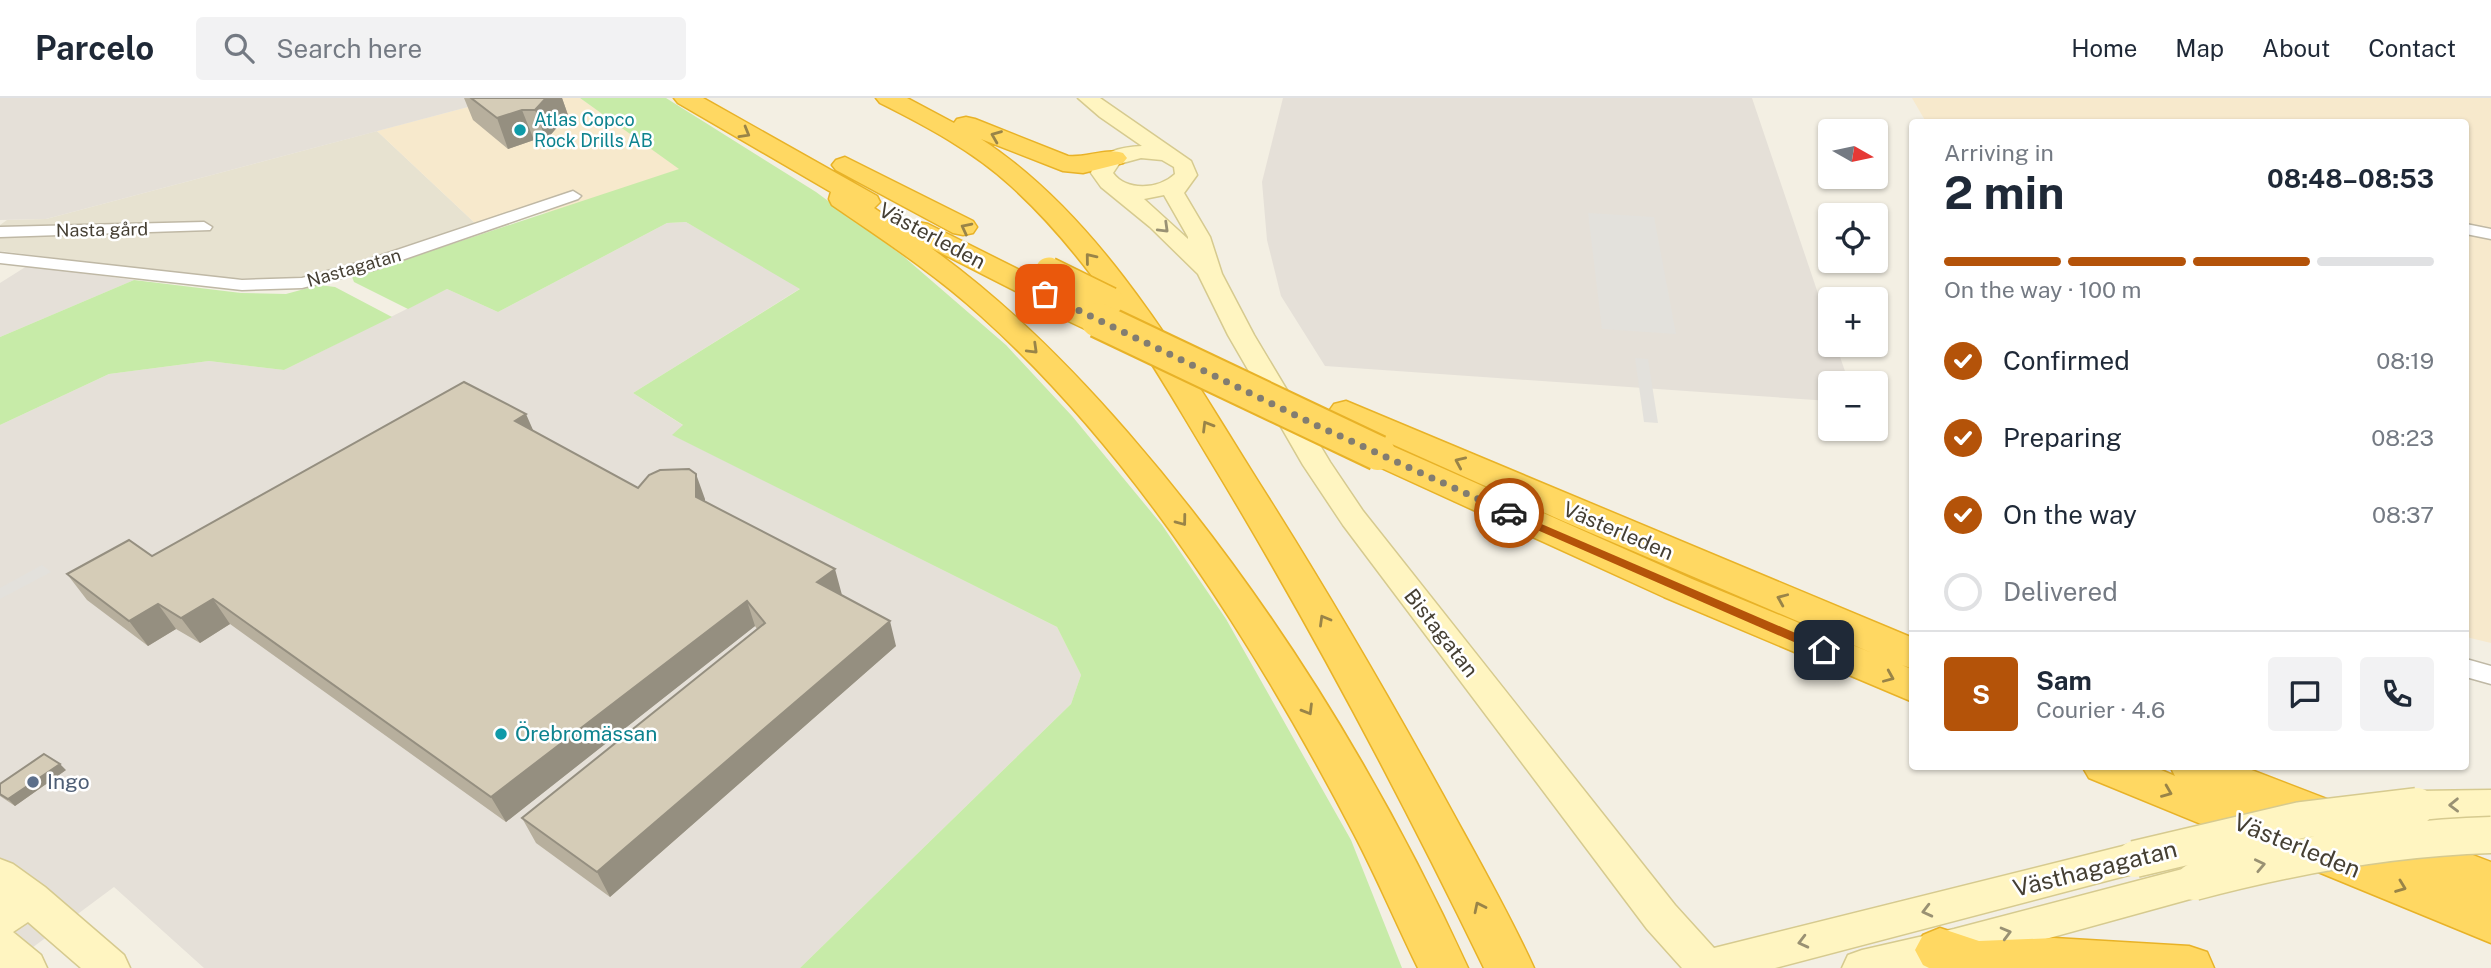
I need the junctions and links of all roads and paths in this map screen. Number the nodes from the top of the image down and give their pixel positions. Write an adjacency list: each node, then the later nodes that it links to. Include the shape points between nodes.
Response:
1 (686, 98): 11 (highway, Västerleden, one-way to 11)
2 (727, 98): 19 (highway, Västerleden, one-way to 2, bridge, via 1346,411 1048,271)
3 (888, 98): 36 (highway, one-way to 3, via 1432,816 1291,563 1195,406 1105,277 1020,180 962,139)
4 (901, 98): 8 (highway, one-way to 4, via 1083,165 1058,162)
5 (1088, 98): 6 (main road)
6 (1109, 118): 7 (main road); 8 (main road, via 1124,142)
7 (1166, 154): 8 (main road, via 1141,152); 9 (main road, via 1184,165 1186,175)
8 (1117, 157): 10 (main road, via 1102,173)
9 (1179, 182): 10 (main road, via 1151,192); 18 (main road, Bistagatan, via 1173,193 1199,237)
10 (1115, 186): 18 (main road, Bistagatan, one-way to 18)
11 (845, 190): 22 (highway, Västerleden, one-way to 22, bridge, via 1066,305 1378,453); 35 (highway, one-way to 35, via 842,199 992,309 1076,393 1161,494 1269,646 1316,722)
12 (573, 196): 17 (street, Nastagatan, via 367,266 302,283 242,285)
13 (204, 228): 15 (street, Nasta gård)
14 (2469, 230): 16 (street)
15 (0, 232)
16 (2491, 234)
17 (0, 258)
18 (1210, 274): 37 (main road, Bistagatan, via 1317,465 1353,517 1661,917)
19 (1909, 652)
20 (2469, 669): 21 (street)
21 (2491, 675)
22 (1909, 685)
23 (2114, 770): 30 (highway, Västerleden, one-way to 30)
24 (2202, 770): 28 (highway, Västerleden)
25 (2491, 805): 37 (main road, Västhagagatan, one-way to 37, bridge, via 2417,806 2301,820)
26 (2491, 835): 32 (main road, Västhagagatan, one-way to 26, bridge, via 2252,866 2409,838)
27 (0, 875): 29 (main road)
28 (2491, 883)
29 (15, 910): 34 (main road)
30 (2491, 922)
31 (0, 945): 33 (main road)
32 (1940, 950): 38 (main road, Västhagagatan); 39 (highway, via 1979,962 2054,960)
33 (27, 968)
34 (110, 968)
35 (1443, 968)
36 (1509, 968)
37 (1706, 968)
38 (1862, 968)
39 (2189, 968)

